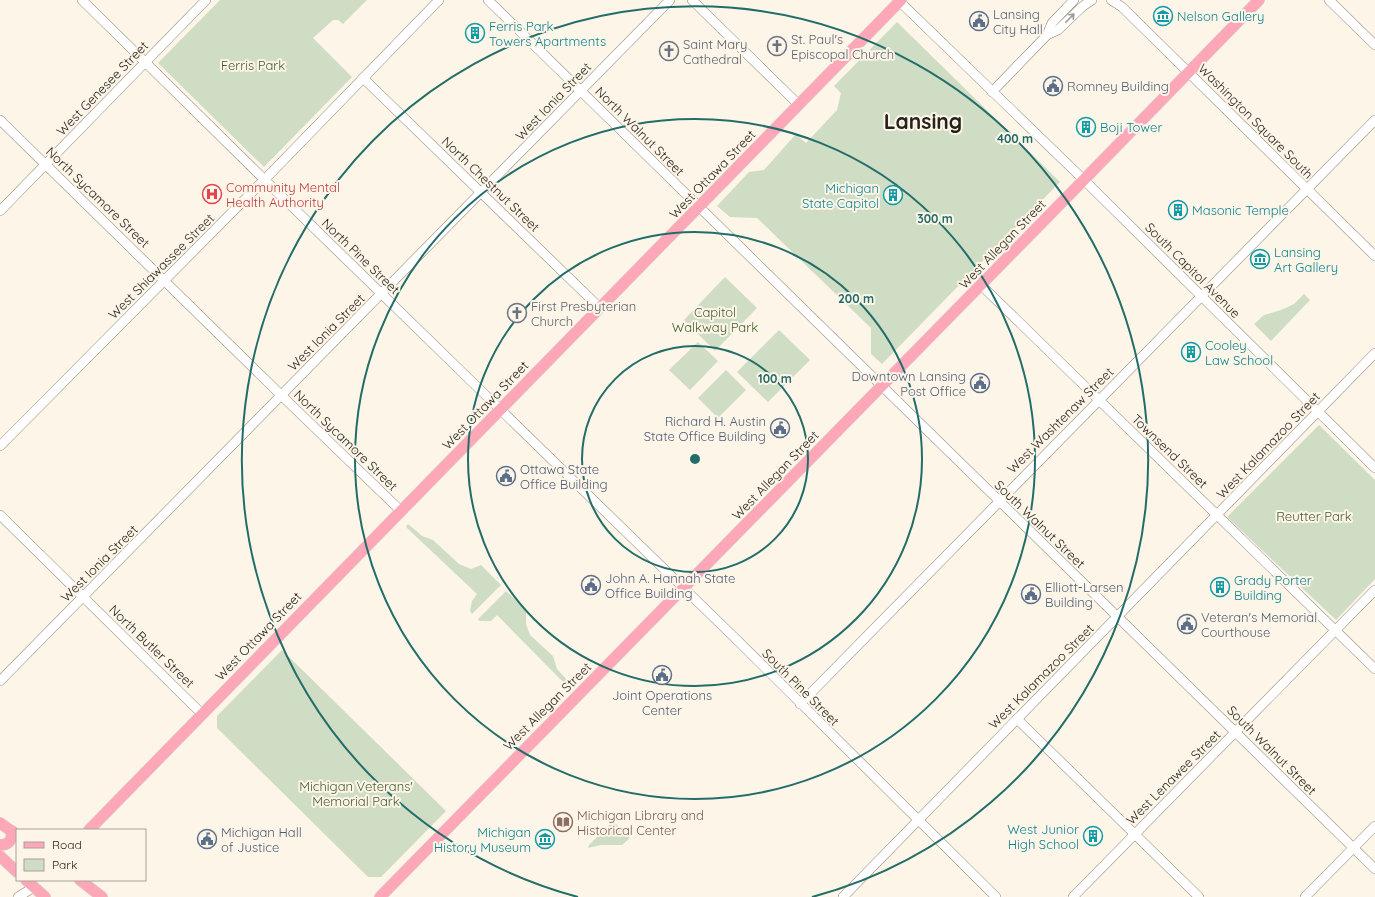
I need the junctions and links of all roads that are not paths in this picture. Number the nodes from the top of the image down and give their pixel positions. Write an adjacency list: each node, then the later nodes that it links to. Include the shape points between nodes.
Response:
1 (82, 0): 16 (street, North Pine Street)
2 (206, 0): 16 (street, West Genesee Street)
3 (439, 0): 18 (street, West Shiawassee Street)
4 (488, 0): 19 (street, North Walnut Street)
5 (670, 0): 19 (street, West Ionia Street)
6 (692, 0): 21 (street)
7 (1074, 0): 14 (street, via 1052,23)
8 (1092, 0): 14 (street, one-way to 8, via 1058,30)
9 (1111, 0): 13 (street, Washington Square South)
10 (1259, 0): 17 (main road, West Allegan Street)
11 (1329, 0): 15 (street)
12 (900, 1): 20 (street, South Capitol Avenue); 21 (main road, West Ottawa Street)
13 (1119, 2): 17 (street, Washington Square South)
14 (1047, 35): 20 (street)
15 (1375, 45)
16 (146, 62): 24 (street, West Genesee Street); 25 (street, North Pine Street)
17 (1189, 73): 26 (main road, West Allegan Street); 27 (street, Washington Square South)
18 (364, 78): 25 (street, West Shiawassee Street); 28 (street, North Chestnut Street)
19 (581, 91): 28 (street, West Ionia Street); 29 (street, North Walnut Street)
20 (992, 92): 26 (street, South Capitol Avenue)
21 (799, 105): 29 (main road, West Ottawa Street)
22 (0, 120): 24 (street, North Sycamore Street)
23 (1375, 120): 27 (street, West Washtenaw Street)
24 (46, 164): 30 (street, West Genesee Street); 33 (street, North Sycamore Street)
25 (264, 180): 33 (street, West Shiawassee Street); 35 (street, North Pine Street)
26 (1084, 180): 34 (main road, West Allegan Street); 36 (street, South Capitol Avenue)
27 (1306, 189): 31 (street, Washington Square South); 36 (street, West Washtenaw Street)
28 (482, 193): 35 (street, West Ionia Street); 37 (street, North Chestnut Street)
29 (699, 207): 32 (street, North Walnut Street); 37 (main road, West Ottawa Street)
30 (0, 211)
31 (1375, 256)
32 (773, 280): 39 (street, South Walnut Street)
33 (165, 281): 40 (street, North Sycamore Street); 44 (street, West Shiawassee Street)
34 (981, 285): 39 (main road, West Allegan Street); 41 (street, Townsend Street)
35 (382, 295): 40 (street, West Ionia Street); 42 (street, North Pine Street)
36 (1201, 296): 41 (street, West Washtenaw Street); 43 (street, South Capitol Avenue)
37 (600, 308): 42 (main road, West Ottawa Street)
38 (1375, 353): 43 (street, West Kalamazoo Street)
39 (881, 386): 47 (street, South Walnut Street); 51 (main road, West Allegan Street)
40 (282, 396): 48 (street, North Sycamore Street); 53 (street, West Ionia Street)
41 (1099, 400): 47 (street, West Washtenaw Street); 50 (street, Townsend Street)
42 (500, 410): 46 (street, North Pine Street); 48 (main road, West Ottawa Street)
43 (1318, 412): 45 (street, South Capitol Avenue); 50 (street, West Kalamazoo Street)
44 (0, 446)
45 (1375, 468)
46 (587, 496): 51 (street, South Pine Street)
47 (999, 501): 54 (street, South Walnut Street); 58 (street, West Washtenaw Street)
48 (401, 511): 59 (main road, West Ottawa Street)
49 (0, 515): 53 (street, North Butler Street)
50 (1217, 515): 54 (street, West Kalamazoo Street); 55 (street, Townsend Street)
51 (683, 588): 58 (street, South Pine Street); 75 (main road, West Allegan Street)
52 (1375, 590): 55 (street, West Lenawee Street)
53 (83, 597): 57 (street, West Ionia Street); 59 (street, North Butler Street)
54 (1117, 618): 60 (street, West Kalamazoo Street); 61 (street, South Walnut Street)
55 (1335, 630): 56 (street, Townsend Street); 61 (street, West Lenawee Street)
56 (1375, 669)
57 (0, 682)
58 (800, 704): 62 (street, South Pine Street)
59 (202, 714): 65 (main road, West Ottawa Street)
60 (1017, 719): 62 (street, West Kalamazoo Street); 67 (street)
61 (1235, 732): 67 (street, West Lenawee Street); 69 (street, South Walnut Street)
62 (918, 821): 79 (street, West Kalamazoo Street); 80 (street, South Pine Street)
63 (0, 823): 66 (main road)
64 (1375, 826): 69 (street)
65 (90, 829)
66 (14, 833): 68 (main road, via 9,842)
67 (1135, 834): 81 (street, West Lenawee Street); 82 (street)
68 (0, 845)
69 (1354, 848): 71 (street, South Walnut Street); 83 (street)
70 (0, 856): 72 (main road)
71 (1375, 869)
72 (16, 871)
73 (81, 881): 78 (main road)
74 (33, 882): 76 (street); 77 (main road)
75 (384, 896)
76 (18, 897)
77 (45, 897)
78 (102, 897)
79 (843, 897)
80 (996, 897)
81 (1073, 897)
82 (1199, 897)
83 (1305, 897)

